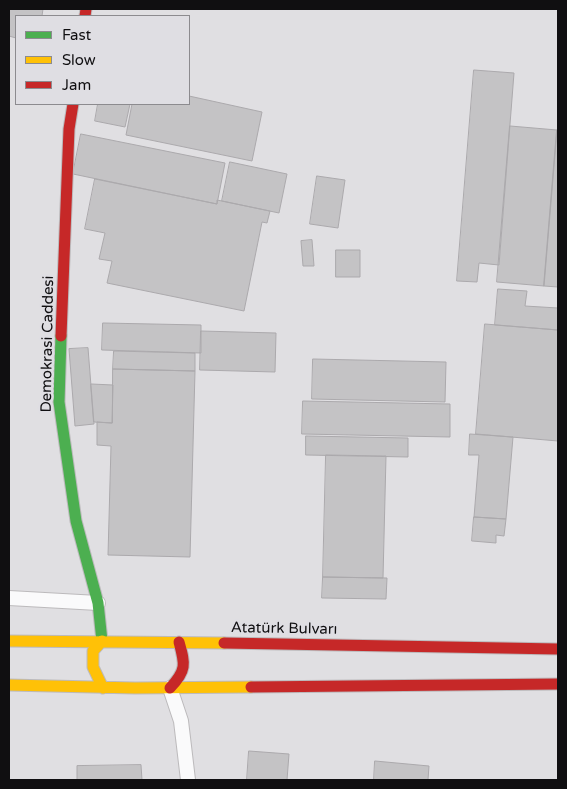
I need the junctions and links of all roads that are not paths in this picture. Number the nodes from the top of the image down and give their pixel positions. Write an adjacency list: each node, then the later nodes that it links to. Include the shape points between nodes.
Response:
1 (73, 105): 3 (main road, Demokrasi Caddesi, via 64,232 59,402 76,521)
2 (9, 598): 3 (street)
3 (98, 603): 5 (main road, Demokrasi Caddesi)
4 (9, 641): 5 (main road, Atatürk Bulvarı)
5 (102, 641): 6 (main road, Atatürk Bulvarı); 10 (main road, via 93,651 93,667)
6 (179, 642): 7 (main road, Atatürk Bulvarı); 11 (main road, via 185,666 181,677)
7 (558, 649)
8 (558, 684): 11 (main road)
9 (9, 685): 10 (main road)
10 (103, 688): 11 (main road)
11 (170, 688): 12 (street, via 180,721)
12 (188, 780)

